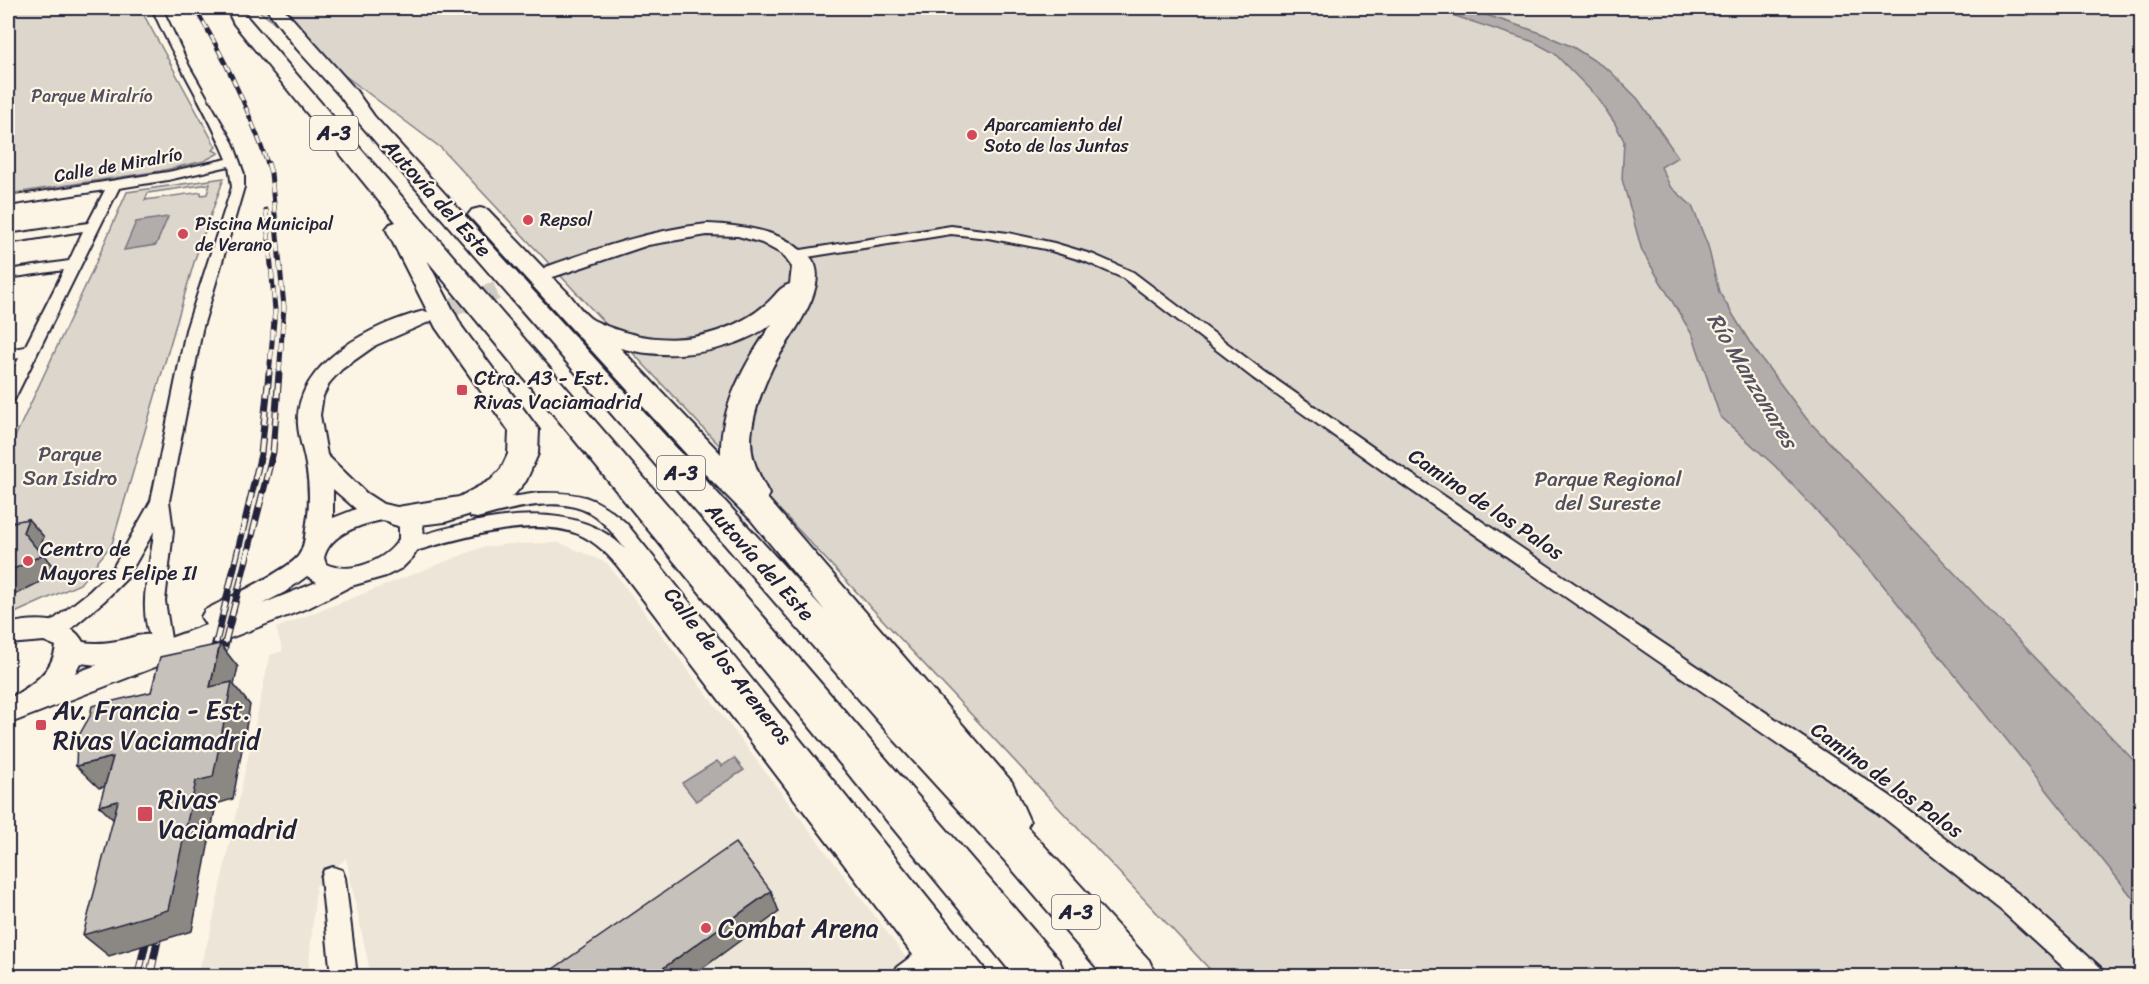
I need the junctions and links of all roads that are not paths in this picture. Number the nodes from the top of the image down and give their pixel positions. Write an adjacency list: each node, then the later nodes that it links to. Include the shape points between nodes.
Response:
1 (157, 8): 5 (street)
2 (234, 8): 8 (highway, Autovía del Este / A-3)
3 (274, 8): 4 (highway, Autovía del Este / A-3)
4 (347, 92): 15 (highway, via 361,99 447,181); 31 (highway, Autovía del Este / A-3, via 367,120 887,706)
5 (234, 161): 6 (street, Calle de Miralrío); 21 (street, via 238,187 194,330)
6 (113, 186): 7 (street, Calle de Miralrío); 9 (street)
7 (8, 201)
8 (393, 203): 24 (highway, via 392,219 449,328 524,430 526,445 516,474 491,496); 37 (highway, Autovía del Este / A-3)
9 (92, 226): 10 (street); 12 (street)
10 (8, 239)
11 (795, 255): 13 (street, via 764,237 694,231 652,237); 15 (highway, via 797,286 784,305 755,325 727,336 690,345 633,344 603,335); 23 (highway, via 805,266 801,300 765,356 741,407 736,458); 39 (street, Camino de los Palos, via 951,230 1065,251 1128,275 1259,375 1395,471 1882,803 2011,903)
12 (75, 264): 14 (street); 17 (street)
13 (553, 271)
14 (8, 274)
15 (575, 315): 23 (highway)
16 (424, 317): 20 (street, via 364,343 337,362 320,381 309,404 312,441)
17 (30, 351): 18 (street); 19 (street)
18 (8, 355)
19 (8, 396)
20 (318, 459): 22 (street, via 357,499); 25 (street, via 321,513)
21 (160, 501): 28 (street, via 163,532 156,626); 29 (street, via 132,555)
22 (378, 512): 24 (street); 25 (street, via 344,521)
23 (762, 512): 31 (highway, via 998,794)
24 (407, 529): 26 (street, via 394,559 381,568); 33 (street, Calle de los Areneros, via 536,522 572,526 608,543); 36 (street, Calle de los Areneros, via 524,500 581,503 596,508 619,528)
25 (315, 551): 26 (street, via 314,567 323,574); 28 (street, via 276,585 250,600)
26 (343, 578): 30 (street, via 300,600)
27 (8, 634): 29 (street, via 37,629)
28 (161, 639): 29 (street, via 104,654 83,654)
29 (62, 640): 30 (street, via 67,662 43,691)
30 (15, 708)
31 (1020, 848): 38 (highway, Autovía del Este / A-3)
32 (333, 878): 34 (street)
33 (938, 967): 35 (street)
34 (344, 976)
35 (906, 976)
36 (974, 976)
37 (1043, 976)
38 (1133, 976)
39 (2091, 976)

